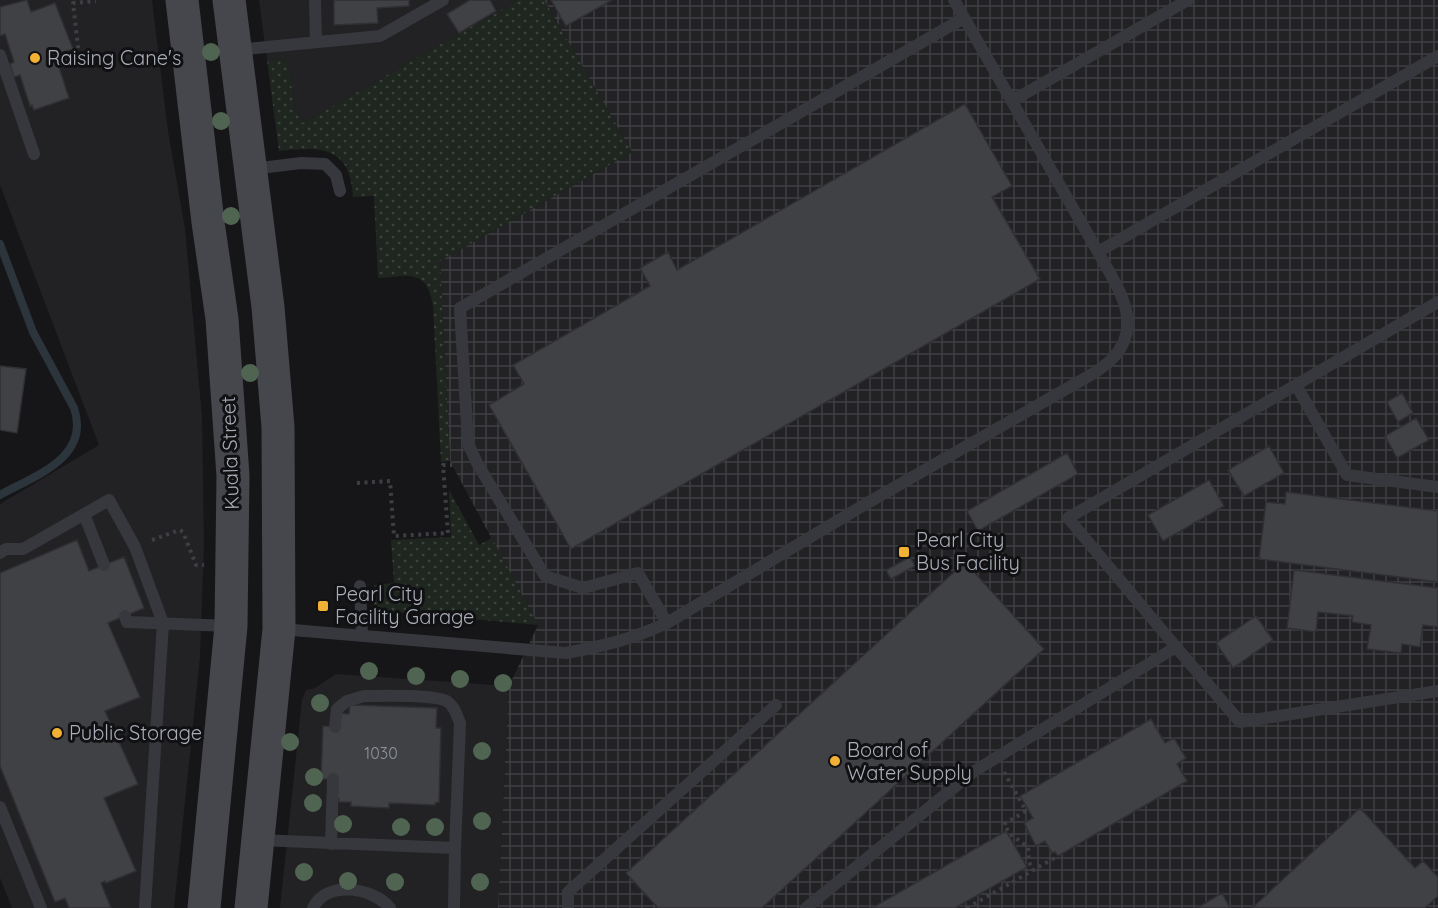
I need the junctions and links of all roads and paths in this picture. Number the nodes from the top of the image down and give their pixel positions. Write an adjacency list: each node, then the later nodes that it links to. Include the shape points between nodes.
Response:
1 (182, 0): 33 (main road, Kuala Street, via 222,320 233,476)
2 (229, 0): 10 (main road)
3 (315, 0): 9 (lane)
4 (443, 0): 9 (lane, via 380,36)
5 (954, 0): 8 (lane)
6 (1188, 0): 14 (lane)
7 (96, 1): 13 (path, via 73,3 80,56)
8 (964, 18): 14 (lane); 32 (lane, via 460,308 468,442 545,576 583,588 638,573)
9 (316, 42): 10 (lane)
10 (236, 50): 16 (main road)
11 (0, 55): 15 (lane)
12 (1438, 56): 18 (lane)
13 (58, 63)
14 (1012, 101): 18 (lane)
15 (34, 154)
16 (251, 170): 17 (lane, via 325,164 336,175); 34 (main road, via 278,427)
17 (340, 191)
18 (1098, 252): 32 (lane, via 1125,301 1129,321 1113,358 1094,373)
19 (1438, 302): 20 (lane)
20 (1296, 385): 23 (lane, via 1347,475); 36 (lane, via 1068,518)
21 (452, 465): 22 (path, via 443,465 448,533 393,536 390,481)
22 (357, 483)
23 (1438, 487)
24 (84, 514): 26 (lane, via 23,549); 27 (lane); 31 (lane, via 109,500 135,547)
25 (146, 543): 28 (path, via 180,530 196,565)
26 (0, 553)
27 (104, 565)
28 (208, 565)
29 (360, 586): 35 (lane)
30 (125, 616): 31 (lane, via 127,622)
31 (163, 623): 33 (lane); 49 (lane)
32 (667, 623): 35 (lane, via 633,638 566,652)
33 (231, 626): 34 (main road); 50 (main road, Kuala Street)
34 (279, 629): 35 (lane); 43 (main road)
35 (362, 635)
36 (1176, 647): 37 (lane, via 1240,722); 40 (lane)
37 (1438, 691)
38 (776, 705): 55 (lane, via 568,892)
39 (334, 727): 45 (lane, via 341,704 353,698 436,698 448,702 460,723)
40 (996, 759): 47 (path, via 1026,811 1004,824 1010,834 1028,847); 56 (lane, via 974,772)
41 (333, 779): 44 (lane)
42 (0, 807): 48 (lane)
43 (258, 840): 44 (lane); 51 (main road)
44 (331, 844): 45 (lane)
45 (455, 848): 54 (lane)
46 (1058, 856): 47 (path)
47 (1033, 870): 57 (path)
48 (41, 908)
49 (145, 908)
50 (204, 908)
51 (251, 908)
52 (313, 908): 53 (lane, via 321,897 334,890 368,892)
53 (390, 908)
54 (454, 908)
55 (568, 908)
56 (806, 908)
57 (967, 908)

